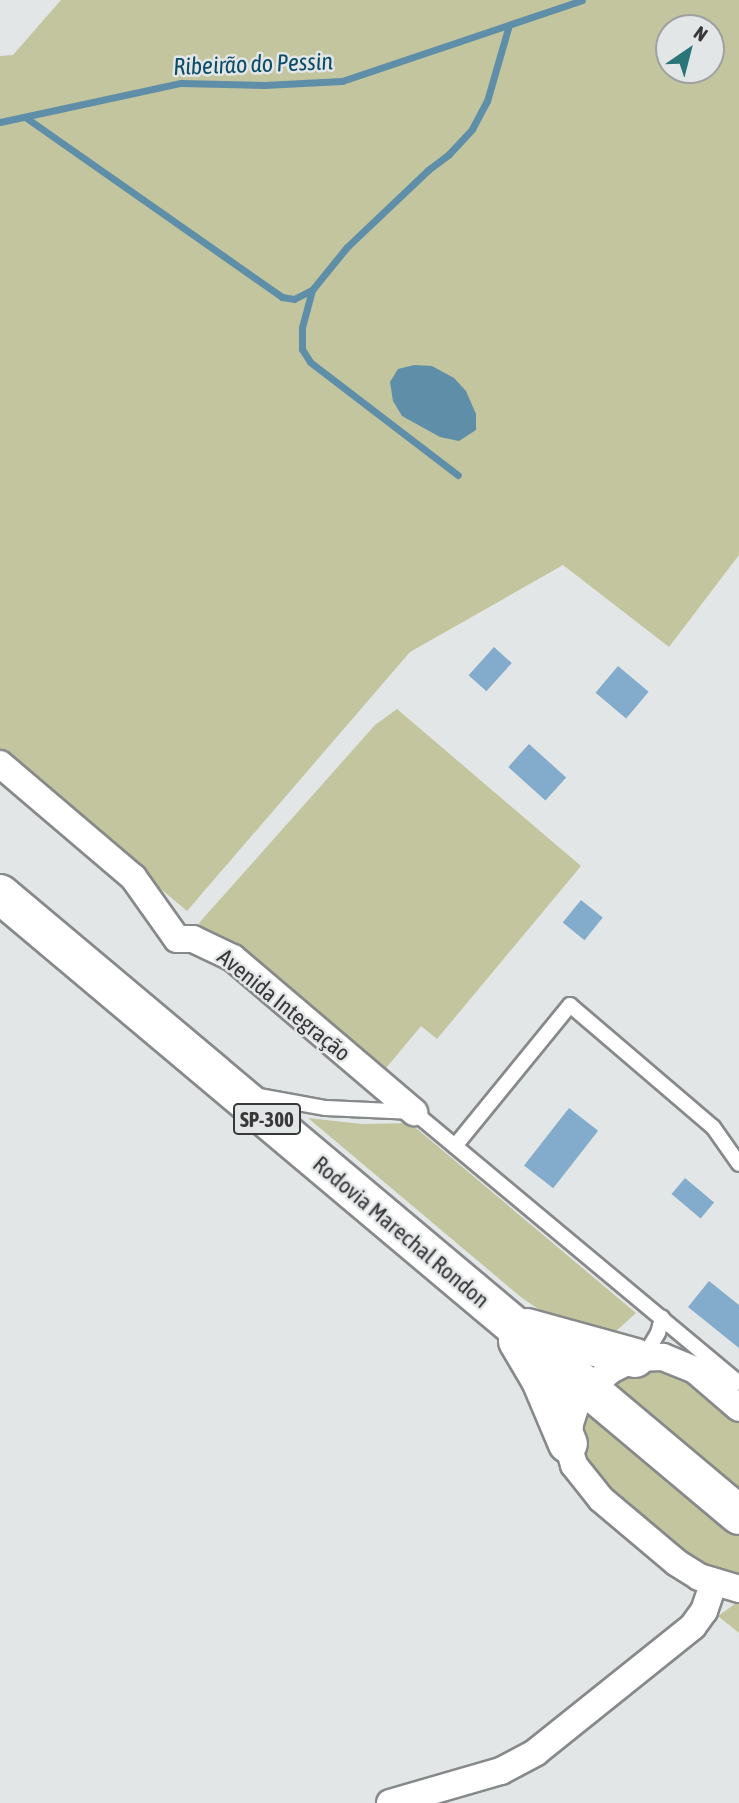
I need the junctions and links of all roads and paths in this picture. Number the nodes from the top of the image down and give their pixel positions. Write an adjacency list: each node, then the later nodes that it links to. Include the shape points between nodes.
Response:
1 (0, 764): 4 (street, Avenida Integração, via 133,877 177,939 193,939 233,958)
2 (0, 894): 3 (main road, Rodovia Marechal Rondon / SP-300)
3 (228, 1086): 4 (lane, via 286,1103); 7 (main road, Rodovia Marechal Rondon / SP-300)
4 (414, 1112): 5 (lane)
5 (455, 1146): 6 (lane, via 570,1005 713,1127); 8 (lane)
6 (739, 1164)
7 (504, 1318): 9 (main road, via 543,1334); 11 (main road, Rodovia Marechal Rondon / SP-300); 13 (main road, via 541,1380)
8 (662, 1318): 9 (lane, via 658,1333); 10 (lane)
9 (639, 1358): 11 (street, via 612,1369); 12 (street, via 663,1357 695,1370)
10 (739, 1383)
11 (588, 1389): 13 (street, via 576,1405); 14 (main road, Rodovia Marechal Rondon / SP-300)
12 (739, 1408)
13 (568, 1444): 15 (street, via 574,1465 601,1499 677,1563)
14 (739, 1515)
15 (727, 1585): 16 (street, via 693,1626 536,1752 501,1771)
16 (390, 1803)

